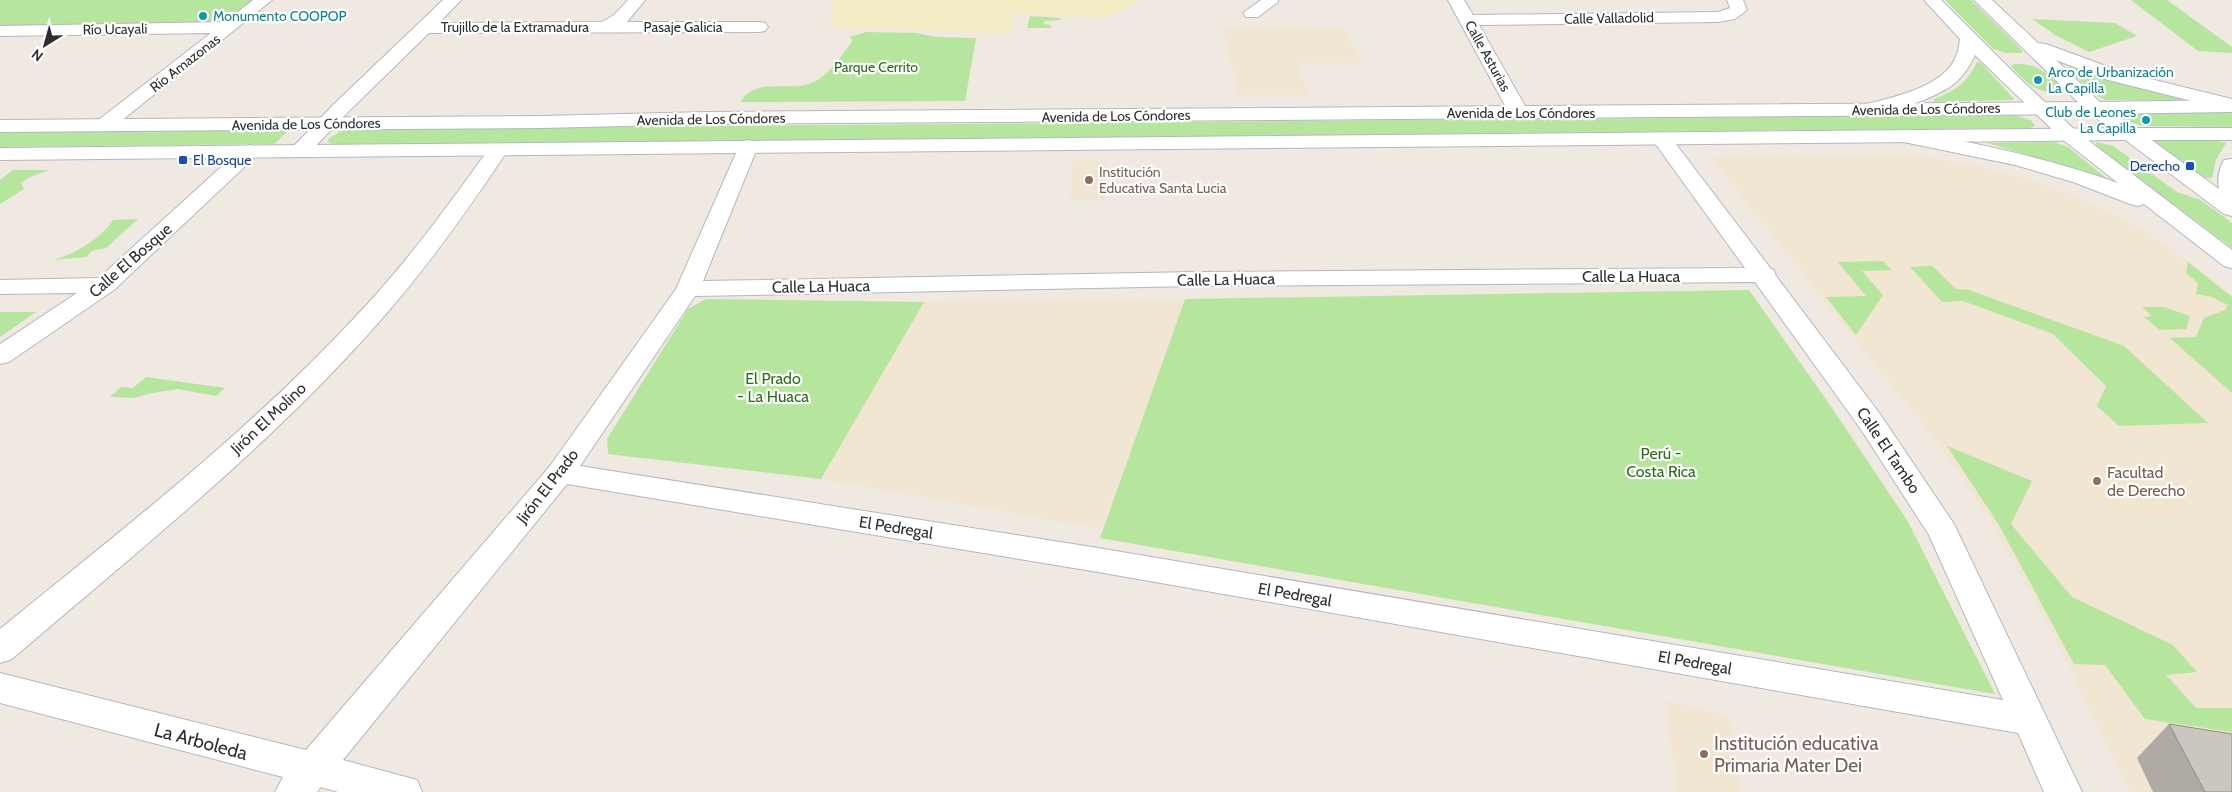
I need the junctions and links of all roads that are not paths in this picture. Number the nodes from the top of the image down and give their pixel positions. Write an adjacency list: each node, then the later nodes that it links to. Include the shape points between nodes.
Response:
1 (264, 0): 11 (street, Río Amazonas)
2 (453, 0): 14 (street)
3 (638, 0): 12 (street)
4 (1270, 0): 9 (street)
5 (1456, 0): 10 (street, Calle Asturias)
6 (1735, 0): 10 (street, Calle Valladolid, via 1738,10 1718,17)
7 (1932, 0): 16 (street)
8 (1982, 0): 17 (street)
9 (1252, 13)
10 (1467, 20): 23 (street, Calle Asturias)
11 (230, 27): 15 (street, Río Ucayali); 25 (street, Río Amazonas)
12 (606, 27): 13 (street, Pasaje Galicia); 14 (street, Trujillo de la Extramadura)
13 (759, 27)
14 (423, 28): 24 (street)
15 (0, 31)
16 (1969, 38): 18 (street); 22 (street, via 1969,50 1964,61 1945,82 1912,98)
17 (2021, 53): 18 (street); 19 (street); 21 (street, via 2045,61)
18 (1988, 58): 20 (street)
19 (2232, 105): 21 (street, Avenida de Los Cóndores)
20 (2039, 108): 21 (street, Avenida de Los Cóndores); 22 (street, Avenida de Los Cóndores); 29 (street)
21 (2095, 108): 27 (street)
22 (1866, 110): 23 (street, Avenida de Los Cóndores)
23 (1520, 113): 24 (street, Avenida de Los Cóndores)
24 (326, 124): 25 (street, Avenida de Los Cóndores); 35 (street)
25 (104, 125): 26 (street, Avenida de Los Cóndores)
26 (0, 126)
27 (2128, 134): 28 (street, Avenida de Los Cóndores); 29 (street, Avenida de Los Cóndores); 39 (street)
28 (2232, 134)
29 (2069, 135): 30 (street, Avenida de Los Cóndores); 40 (street)
30 (1902, 136): 31 (street, Avenida de Los Cóndores); 40 (street, via 2028,161 2097,183)
31 (1662, 139): 32 (street, Avenida de Los Cóndores); 42 (street, Calle El Tambo)
32 (748, 146): 33 (street, Avenida de Los Cóndores); 45 (street, Jirón El Prado)
33 (498, 150): 35 (street, Avenida de Los Cóndores); 48 (street, Jirón El Molino, via 429,247 317,372 175,502)
34 (250, 151): 35 (street, Avenida de Los Cóndores); 36 (street, Avenida de Los Cóndores); 43 (street, Calle El Bosque)
35 (300, 151)
36 (0, 154)
37 (2232, 165): 38 (street, via 2228,182)
38 (2232, 200)
39 (2232, 209)
40 (2169, 213): 41 (street)
41 (2232, 261)
42 (1765, 275): 45 (street, Calle La Huaca, via 1197,279); 50 (street, Calle El Tambo, via 1870,421 1943,532)
43 (104, 286): 44 (street); 46 (street, Calle El Bosque)
44 (0, 287)
45 (688, 289): 47 (street, Jirón El Prado)
46 (0, 356)
47 (560, 473): 50 (street, El Pedregal, via 1107,561); 51 (street, Jirón El Prado)
48 (0, 649)
49 (0, 688): 51 (street, La Arboleda)
50 (2030, 720): 53 (street, Calle El Tambo)
51 (303, 781): 52 (street, La Arboleda)
52 (403, 792)
53 (2062, 792)

